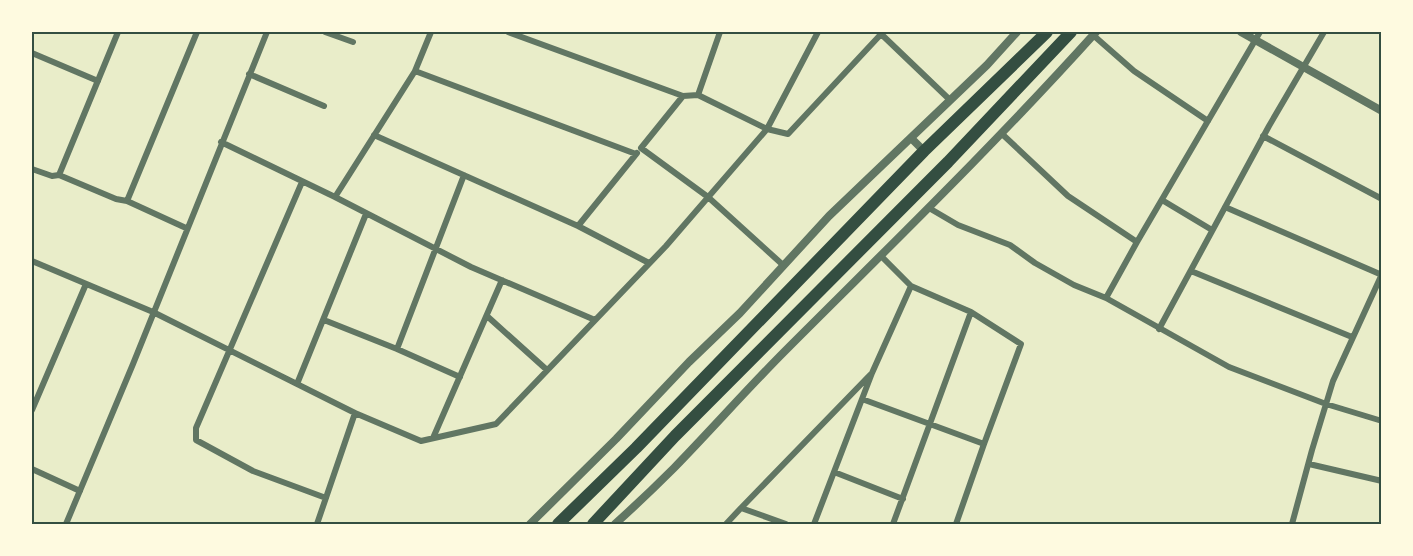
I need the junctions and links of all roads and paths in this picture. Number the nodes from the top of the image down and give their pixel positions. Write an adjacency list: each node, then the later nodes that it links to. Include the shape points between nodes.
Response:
1 (118, 32): 22 (street)
2 (197, 32): 46 (street)
3 (267, 32): 21 (street)
4 (325, 32): 17 (street)
5 (431, 32): 20 (street)
6 (508, 32): 24 (street)
7 (720, 32): 23 (street)
8 (818, 32): 29 (street)
9 (881, 32): 25 (street); 29 (street, via 788,134)
10 (1017, 32): 25 (street)
11 (1047, 32): 36 (highway)
12 (1071, 32): 98 (highway, via 948,162 675,436)
13 (1242, 32): 16 (street)
14 (1324, 32): 19 (street)
15 (1094, 33): 28 (street, via 1134,71); 30 (street)
16 (1258, 35): 19 (street); 28 (street)
17 (353, 42)
18 (32, 53): 22 (street)
19 (1303, 66): 27 (street); 32 (street)
20 (415, 71): 31 (street); 37 (street)
21 (249, 74): 26 (street); 34 (street)
22 (98, 81): 39 (street)
23 (698, 95): 24 (street); 29 (street)
24 (683, 96): 35 (street)
25 (951, 100): 33 (street)
26 (324, 106)
27 (1382, 111)
28 (1208, 121): 45 (street)
29 (767, 129): 42 (street)
30 (1001, 133): 48 (street); 53 (street, via 1068,196)
31 (374, 135): 40 (street); 43 (street)
32 (1263, 136): 44 (street); 47 (street)
33 (911, 138): 36 (street); 58 (street)
34 (221, 142): 41 (street); 51 (street)
35 (641, 148): 37 (street); 42 (street)
36 (924, 151): 97 (highway)
37 (636, 154): 50 (street)
38 (32, 169): 39 (street)
39 (59, 175): 46 (street)
40 (464, 175): 50 (street); 54 (street)
41 (302, 182): 43 (street); 73 (street)
42 (708, 197): 57 (street); 58 (street)
43 (335, 198): 49 (street)
44 (1382, 199)
45 (1162, 200): 52 (street); 53 (street)
46 (127, 201): 51 (street)
47 (1225, 207): 52 (street); 60 (street)
48 (929, 208): 55 (street); 64 (street, via 958,225 1010,245 1074,285)
49 (366, 214): 54 (street); 68 (street)
50 (578, 226): 57 (street)
51 (186, 228): 65 (street)
52 (1212, 230): 59 (street)
53 (1137, 242): 64 (street)
54 (436, 249): 61 (street); 72 (street)
55 (881, 256): 63 (street); 99 (street)
56 (32, 261): 62 (street)
57 (649, 263): 69 (street)
58 (783, 266): 96 (street)
59 (1191, 271): 70 (street); 71 (street)
60 (1381, 275): 71 (street)
61 (502, 280): 67 (street); 69 (street)
62 (86, 284): 65 (street); 80 (street)
63 (911, 286): 66 (street); 75 (street)
64 (1106, 298): 70 (street)
65 (153, 312): 73 (street); 90 (street)
66 (971, 312): 83 (street); 85 (street, via 1021,344)
67 (487, 316): 74 (street); 76 (street)
68 (324, 320): 72 (street); 77 (street)
69 (595, 320): 74 (street)
70 (1159, 329): 79 (street, via 1229,368)
71 (1352, 338): 79 (street)
72 (397, 349): 76 (street)
73 (230, 350): 77 (street); 91 (street, via 196,428 196,440 253,471)
74 (547, 370): 84 (street, via 496,424)
75 (872, 372): 78 (street); 93 (street)
76 (460, 377): 84 (street)
77 (297, 384): 81 (street)
78 (862, 399): 83 (street); 88 (street)
79 (1326, 404): 82 (street); 86 (street)
80 (32, 410)
81 (355, 413): 84 (street, via 422,441); 91 (street)
82 (1382, 421)
83 (929, 423): 85 (street); 92 (street)
84 (433, 438)
85 (984, 444): 104 (street)
86 (1309, 464): 89 (street); 105 (street)
87 (32, 469): 90 (street)
88 (834, 472): 92 (street); 102 (street)
89 (1382, 481)
90 (80, 491): 94 (street)
91 (326, 498): 95 (street)
92 (903, 499): 103 (street)
93 (741, 508): 100 (street); 101 (street)
94 (66, 525)
95 (317, 525)
96 (530, 525)
97 (558, 525)
98 (593, 525)
99 (615, 525)
100 (726, 525)
101 (786, 525)
102 (814, 525)
103 (892, 525)
104 (956, 525)
105 (1292, 525)

